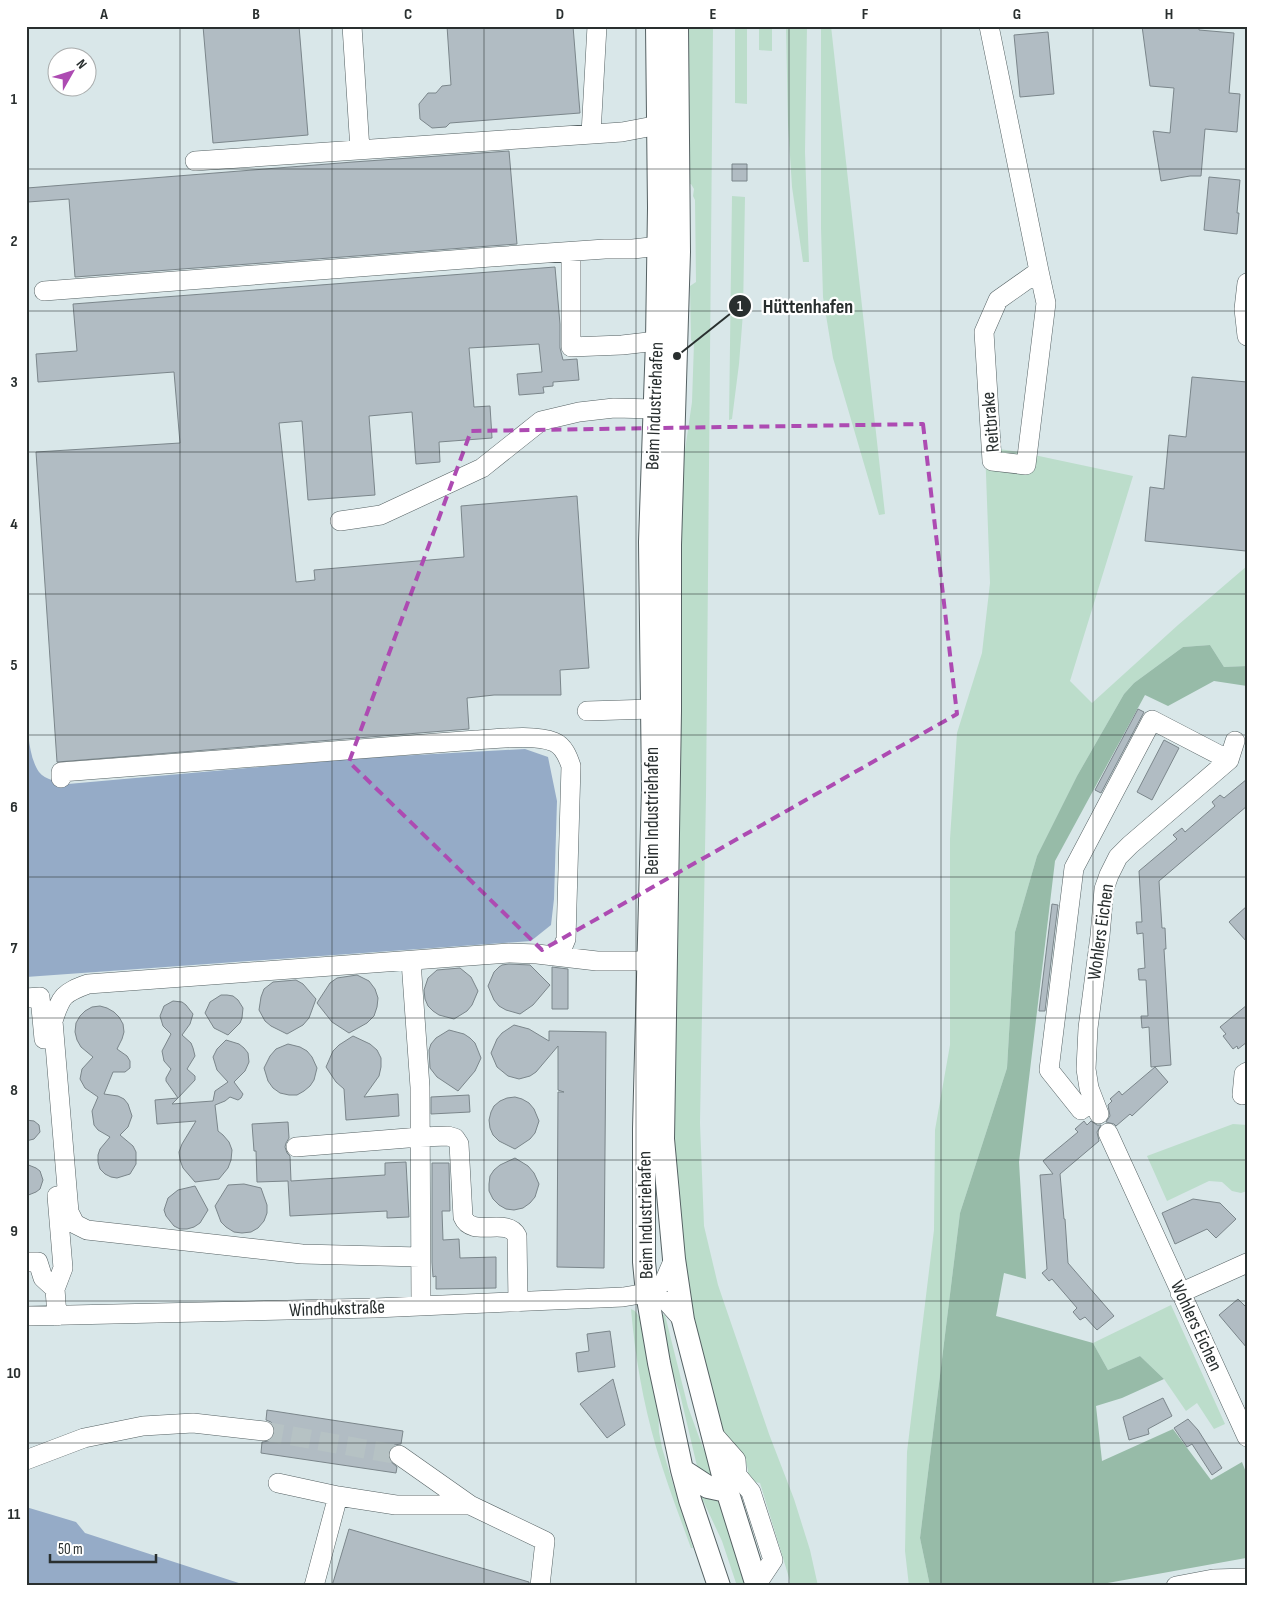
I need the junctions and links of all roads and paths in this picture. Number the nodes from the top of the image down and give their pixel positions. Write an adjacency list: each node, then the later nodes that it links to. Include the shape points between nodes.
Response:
1 (352, 26): 8 (street)
2 (597, 26): 7 (street)
3 (657, 26): 6 (main road, Beim Industriehafen)
4 (677, 26): 34 (main road, Beim Industriehafen, via 679,252 670,545 663,1139)
5 (989, 26): 12 (street, Reitbrake)
6 (659, 125): 7 (street); 10 (main road, Beim Industriehafen)
7 (591, 134): 8 (street)
8 (360, 150): 9 (street)
9 (195, 161)
10 (659, 246): 11 (street); 16 (main road, Beim Industriehafen)
11 (571, 252): 14 (street); 16 (street, via 571,347)
12 (1039, 271): 12 (street, Reitbrake, via 1046,303 1026,464 992,461 984,332 998,300)
13 (1247, 283): 15 (street)
14 (44, 291)
15 (1246, 335)
16 (658, 340): 17 (main road, Beim Industriehafen)
17 (655, 409): 18 (street, via 614,408 541,421 482,468 382,515); 19 (main road, Beim Industriehafen, via 650,542)
18 (340, 522)
19 (652, 709): 20 (street); 26 (main road, Beim Industriehafen)
20 (587, 711)
21 (1235, 741): 22 (street)
22 (1229, 760): 22 (street, Wohlers Eichen, via 1130,845 1118,857 1109,874 1104,889 1088,1028 1086,1069 1096,1107 1081,1110 1049,1070 1074,868 1152,720)
23 (61, 778): 24 (street, via 61,772 476,740 536,738 555,742 566,753 571,766 566,939)
24 (559, 956): 25 (street, via 509,953); 26 (street, via 597,961)
25 (410, 961): 31 (street, via 420,1087); 33 (street, via 88,984 72,990 59,1002 53,1021 69,1212 75,1224 87,1230 302,1254)
26 (649, 961): 38 (main road, Beim Industriehafen, via 643,1198)
27 (26, 998): 37 (street, via 40,997 63,1268)
28 (1247, 1072): 29 (street, via 1244,1074)
29 (1242, 1095)
30 (1108, 1133): 39 (street, Wohlers Eichen)
31 (420, 1137): 32 (street); 33 (street); 40 (street, via 448,1136 458,1141 466,1223 510,1228 516,1233)
32 (296, 1147)
33 (420, 1257): 41 (street)
34 (674, 1258): 38 (street, via 664,1282); 44 (main road, Beim Industriehafen)
35 (26, 1262): 37 (street, via 38,1262 43,1278)
36 (1247, 1263): 39 (street)
37 (55, 1289): 43 (street)
38 (648, 1293): 40 (street, Windhukstraße); 44 (street, via 666,1301); 49 (main road, Beim Industriehafen)
39 (1180, 1293): 46 (street, Wohlers Eichen)
40 (518, 1302): 41 (street, Windhukstraße)
41 (421, 1306): 43 (street, Windhukstraße)
42 (26, 1316): 43 (street, Windhukstraße)
43 (57, 1316)
44 (683, 1320): 50 (main road, Beim Industriehafen, via 712,1433)
45 (264, 1432): 48 (street, via 193,1423 143,1426 84,1438)
46 (1247, 1437)
47 (399, 1455): 53 (street)
48 (26, 1460)
49 (682, 1470): 50 (main road, via 708,1487 722,1490); 58 (main road, Beim Industriehafen)
50 (732, 1481): 55 (main road, Beim Industriehafen)
51 (278, 1483): 52 (street)
52 (338, 1496): 53 (street, via 396,1505); 56 (street)
53 (470, 1505): 57 (street, via 544,1541)
54 (1247, 1578): 59 (street, via 1213,1579)
55 (757, 1585)
56 (314, 1586)
57 (540, 1586)
58 (719, 1586)
59 (1176, 1586)

